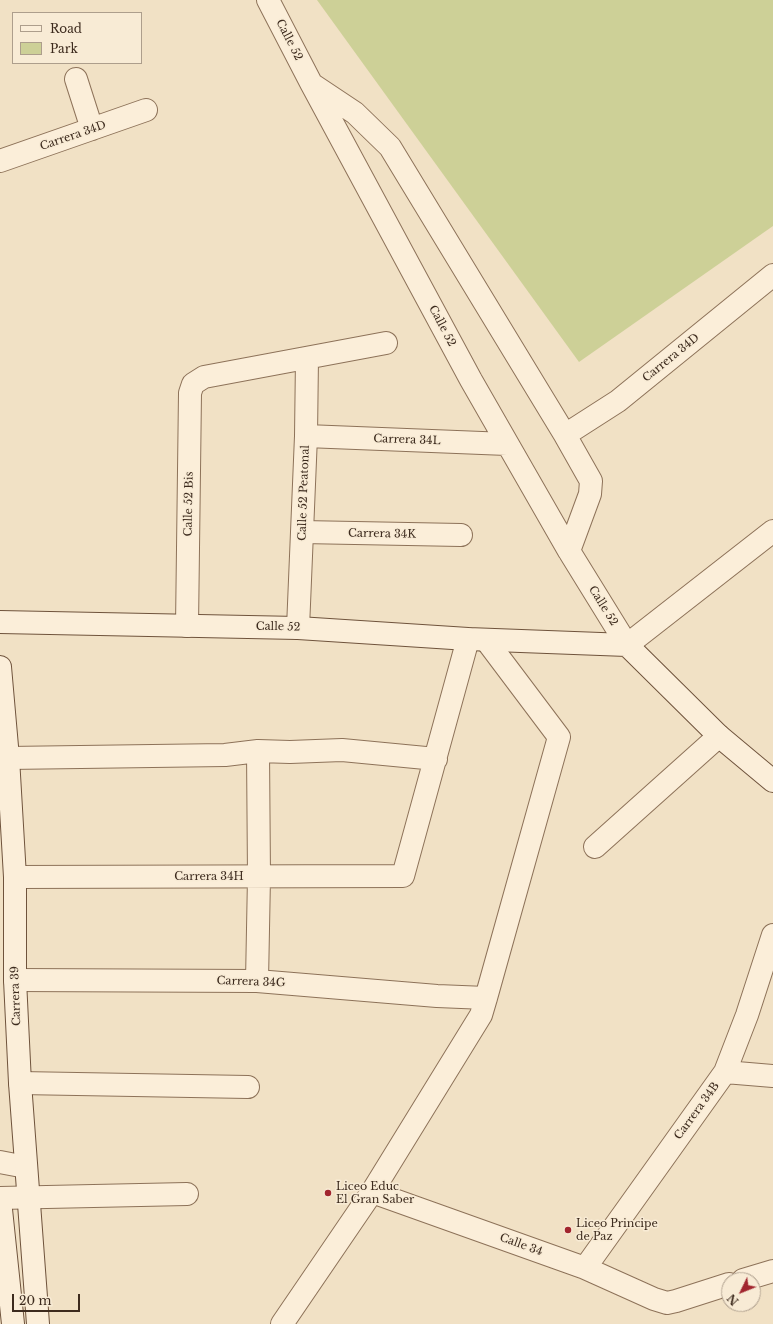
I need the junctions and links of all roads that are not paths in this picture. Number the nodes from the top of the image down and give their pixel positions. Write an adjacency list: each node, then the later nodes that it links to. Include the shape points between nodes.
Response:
1 (268, 0): 3 (street, Calle 52)
2 (76, 79): 5 (street)
3 (311, 84): 10 (street, via 355,113 390,147); 12 (street, Calle 52)
4 (146, 110): 5 (street, Carrera 34D)
5 (92, 129): 6 (street, Carrera 34D)
6 (0, 161)
7 (773, 275): 10 (street, Carrera 34D, via 618,401)
8 (386, 343): 9 (street)
9 (308, 358): 11 (street, Calle 52 Peatonal); 18 (street, Calle 52 Bis, via 204,376 193,384 190,393)
10 (565, 435): 16 (street, via 591,481 590,494)
11 (306, 436): 12 (street, Carrera 34L); 14 (street, Calle 52 Peatonal)
12 (508, 444): 16 (street, Calle 52)
13 (773, 531): 21 (street)
14 (302, 532): 15 (street, Carrera 34K); 19 (street, Calle 52 Peatonal)
15 (461, 536)
16 (569, 551): 21 (street, Calle 52)
17 (0, 622): 18 (street, Calle 52)
18 (187, 626): 19 (street, Calle 52)
19 (298, 628): 20 (street, Calle 52)
20 (477, 640): 21 (street, Calle 52); 26 (street); 34 (street, via 559,737)
21 (627, 645): 23 (street, Calle 52)
22 (0, 667): 25 (street, Carrera 39)
23 (719, 736): 27 (street, Calle 52); 28 (street)
24 (258, 751): 25 (street, via 225,755); 26 (street, via 342,750); 30 (street)
25 (8, 758): 29 (street, Carrera 39)
26 (436, 759): 30 (street, Carrera 34H, via 403,876)
27 (773, 781)
28 (595, 847)
29 (15, 877): 30 (street, Carrera 34H); 32 (street, Carrera 39)
30 (260, 877): 33 (street)
31 (773, 935): 35 (street, Carrera 34B, via 747,1016)
32 (15, 980): 33 (street, Carrera 34G); 37 (street, Carrera 39)
33 (257, 981): 34 (street, Carrera 34G)
34 (486, 998): 41 (street, via 481,1015)
35 (724, 1072): 36 (street); 45 (street, Carrera 34B)
36 (773, 1076)
37 (20, 1083): 38 (street); 40 (street, Carrera 39)
38 (248, 1087)
39 (0, 1162): 40 (street)
40 (26, 1168): 43 (street, Carrera 39)
41 (372, 1192): 45 (street, Calle 34); 51 (street)
42 (187, 1194): 43 (street)
43 (28, 1198): 44 (street); 50 (street, Carrera 39)
44 (0, 1199): 49 (street)
45 (585, 1268): 48 (street, Calle 34, via 654,1300 667,1302)
46 (773, 1271): 47 (street)
47 (761, 1275)
48 (721, 1287)
49 (13, 1324)
50 (38, 1324)
51 (282, 1324)

